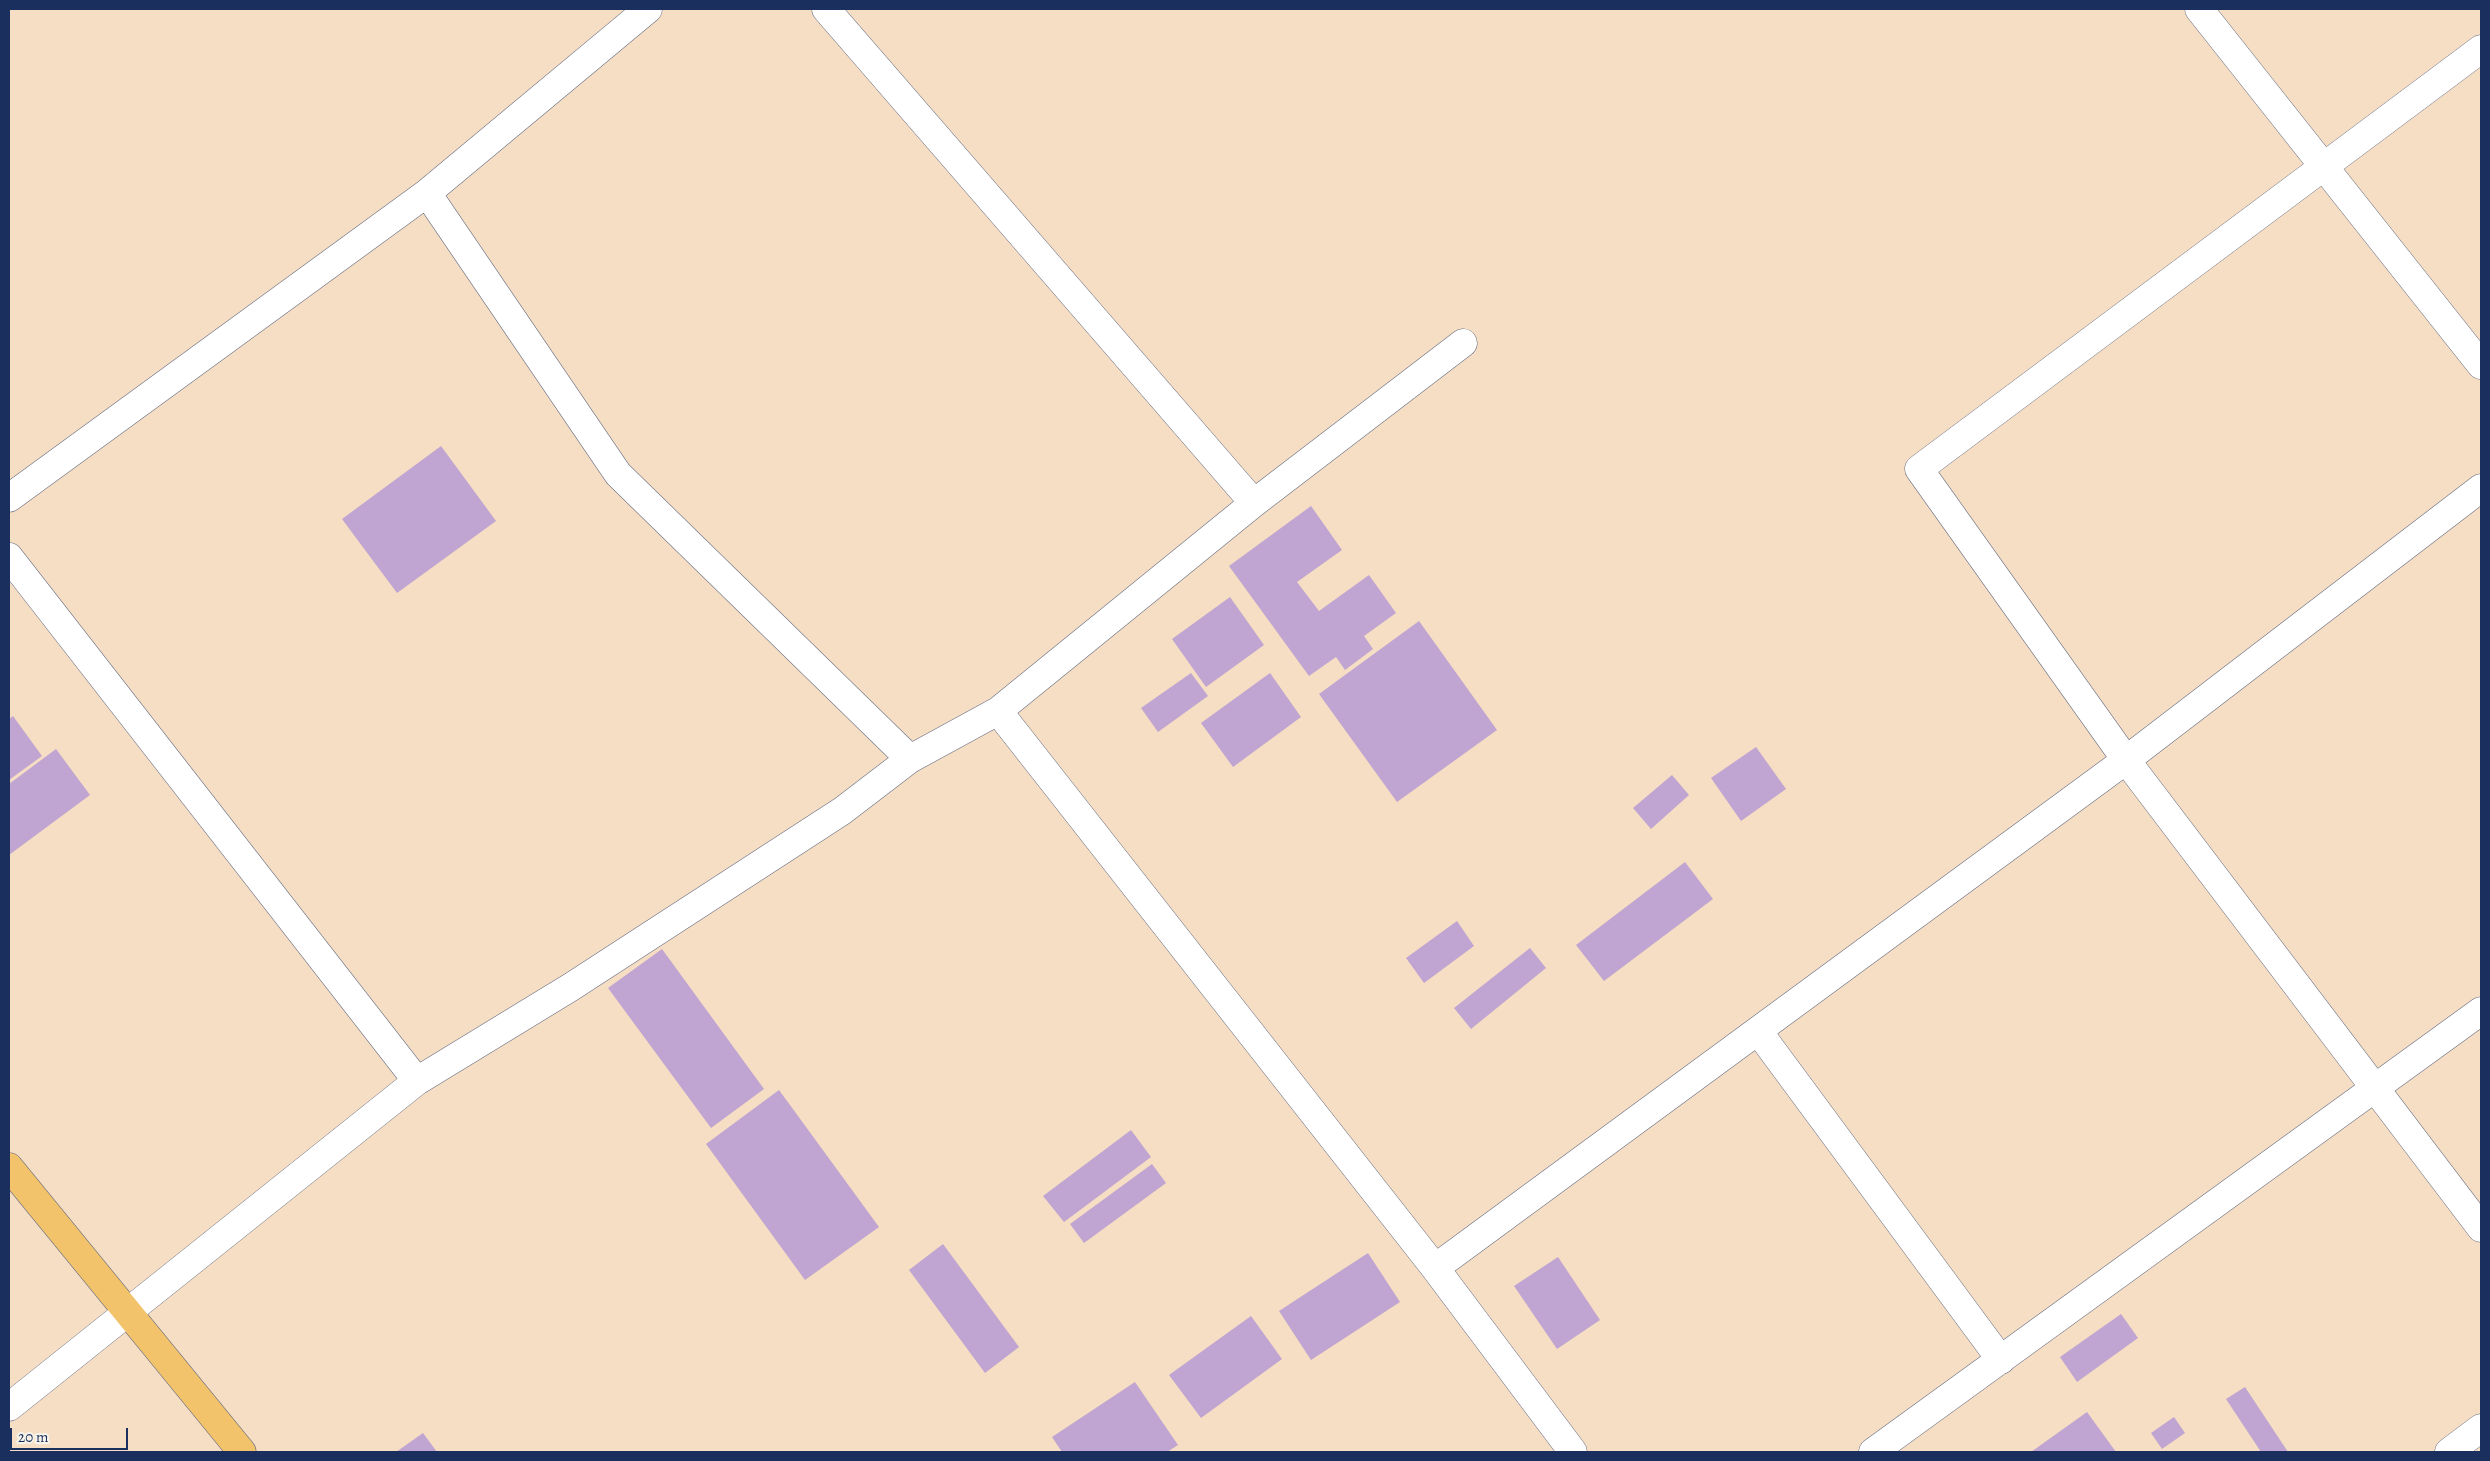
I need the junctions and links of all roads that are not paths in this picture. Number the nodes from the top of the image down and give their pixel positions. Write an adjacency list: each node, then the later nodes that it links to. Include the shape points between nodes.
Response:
1 (648, 9): 6 (street)
2 (826, 9): 11 (street)
3 (2200, 9): 5 (street)
4 (2481, 49): 5 (street)
5 (2325, 166): 8 (street); 15 (street, via 1919,468)
6 (427, 193): 10 (street); 14 (street, via 618,474)
7 (1463, 343): 11 (street)
8 (2481, 365)
9 (2481, 488): 15 (street)
10 (9, 498)
11 (1254, 503): 13 (street)
12 (9, 557): 18 (street)
13 (998, 711): 14 (street); 22 (street)
14 (910, 759): 18 (street, via 842,811 571,987)
15 (2126, 760): 17 (street); 19 (street)
16 (2481, 1011): 19 (street)
17 (1758, 1031): 22 (street); 24 (street)
18 (417, 1081): 23 (street)
19 (2375, 1090): 21 (street); 24 (street)
20 (9, 1167): 23 (main road)
21 (2481, 1228)
22 (1435, 1268): 28 (street)
23 (126, 1313): 25 (street); 27 (main road)
24 (2001, 1360): 29 (street)
25 (9, 1406)
26 (2481, 1428): 30 (street)
27 (242, 1452)
28 (1573, 1452)
29 (1873, 1452)
30 (2449, 1452)

